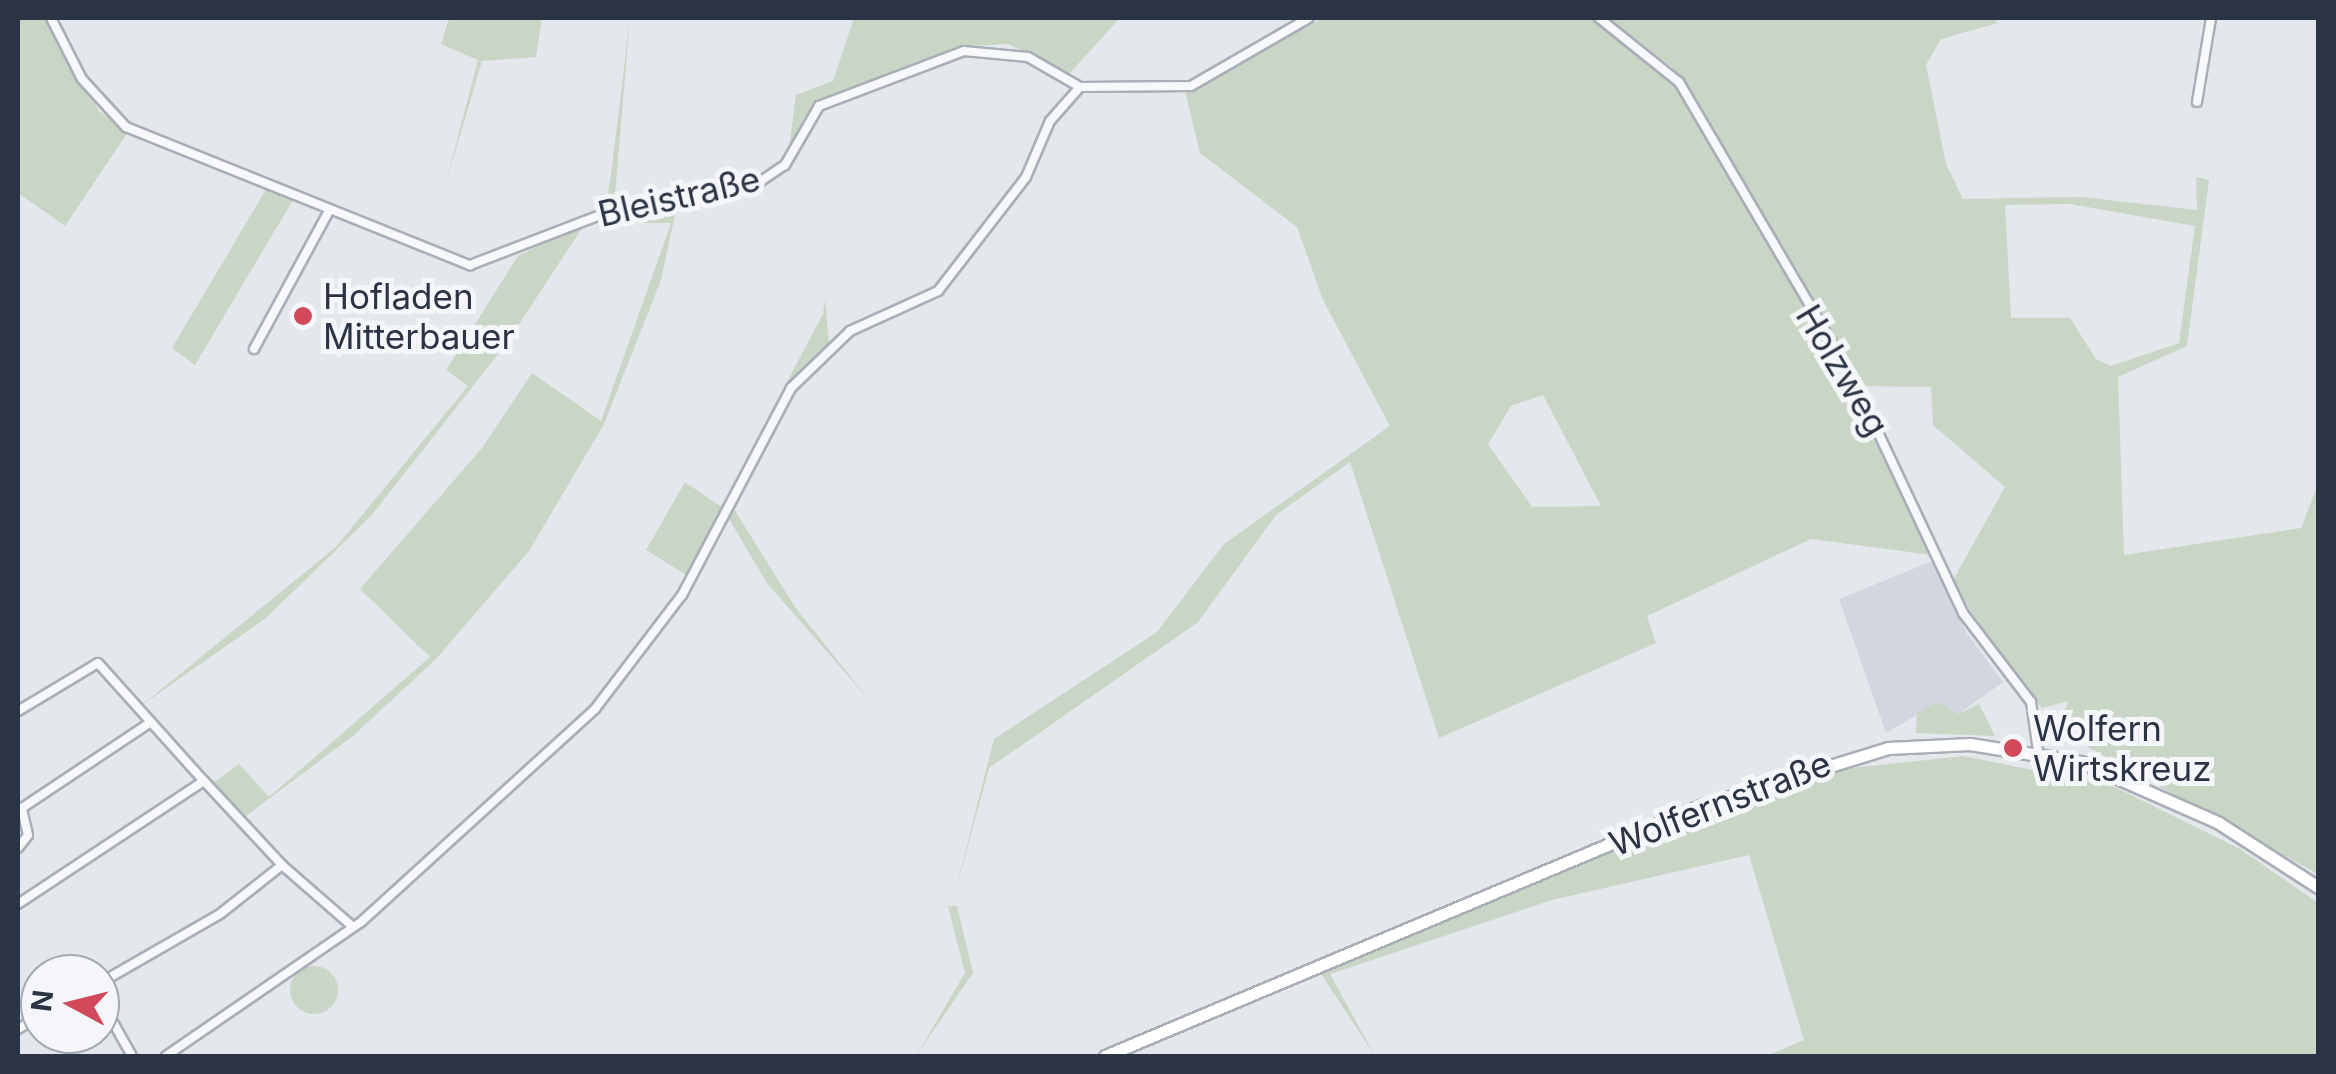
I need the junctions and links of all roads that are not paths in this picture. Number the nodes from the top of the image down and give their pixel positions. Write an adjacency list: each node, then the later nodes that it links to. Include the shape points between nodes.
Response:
1 (51, 18): 7 (street, via 82,79 126,128)
2 (1309, 18): 5 (street, via 1191,86)
3 (1599, 18): 11 (street, Holzweg, via 1679,82 1853,379 1963,613 2032,702)
4 (2211, 18): 6 (street)
5 (1080, 86): 7 (street, Bleistraße, via 1028,57 964,50 819,106 786,165 761,182 621,207 470,265); 17 (street, via 1050,121 1026,177 938,292 860,325 809,366 636,662 548,758)
6 (2197, 102)
7 (329, 211): 8 (street)
8 (254, 349)
9 (18, 711): 10 (street, via 98,662)
10 (152, 722): 12 (street); 13 (street, via 22,808 28,835)
11 (2038, 751): 15 (main road, Wolfernstraße, via 2163,794); 20 (main road, Wolfernstraße, via 1913,745 1806,766)
12 (204, 781): 14 (street); 16 (street)
13 (18, 848)
14 (282, 865): 17 (street); 18 (street, via 220,914)
15 (2318, 886)
16 (18, 904)
17 (353, 927): 19 (street)
18 (120, 972)
19 (166, 1056)
20 (1105, 1056)

